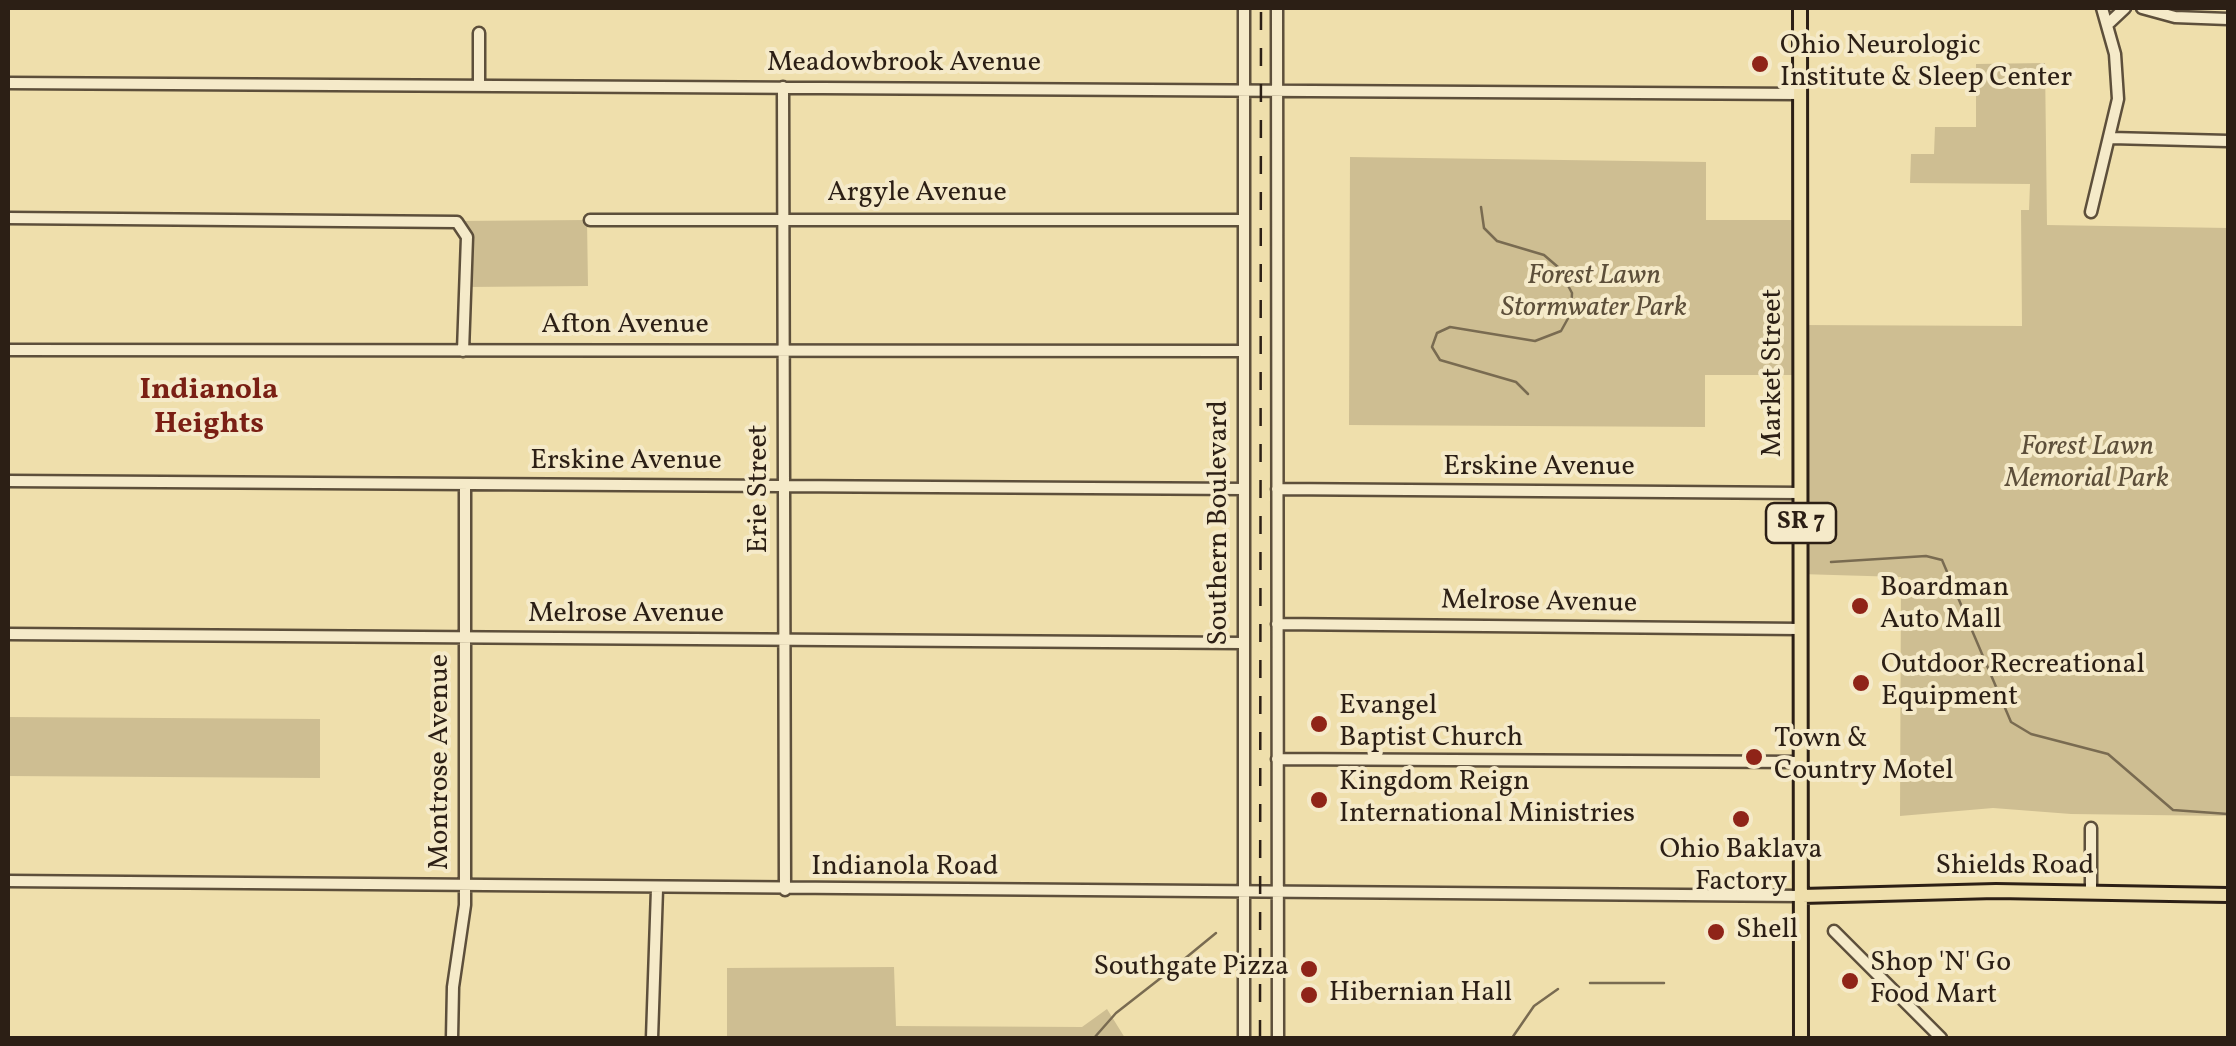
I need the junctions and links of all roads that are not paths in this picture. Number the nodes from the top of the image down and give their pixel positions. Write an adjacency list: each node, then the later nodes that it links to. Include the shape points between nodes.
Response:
1 (1244, 8): 13 (street, Southern Boulevard)
2 (1277, 8): 14 (street, Southern Boulevard)
3 (1800, 8): 15 (main road, Market Street / SR 7)
4 (2102, 8): 8 (street)
5 (2125, 8): 8 (street)
6 (2142, 8): 7 (street)
7 (2228, 19)
8 (2108, 24): 16 (street, via 2118,82)
9 (479, 34): 11 (street)
10 (8, 83): 11 (street, Meadowbrook Avenue)
11 (479, 86): 12 (street, Meadowbrook Avenue)
12 (783, 87): 13 (street, Meadowbrook Avenue); 19 (street, Erie Street)
13 (1244, 90): 14 (street, Meadowbrook Avenue); 22 (street, Southern Boulevard)
14 (1277, 90): 15 (street, Meadowbrook Avenue); 30 (street, Southern Boulevard)
15 (1800, 94): 32 (main road, Market Street / SR 7)
16 (2111, 138): 17 (street); 18 (street)
17 (2228, 141)
18 (2092, 212)
19 (783, 217): 21 (street, Argyle Avenue); 22 (street, Argyle Avenue); 23 (street, Erie Street)
20 (8, 218): 25 (street, via 454,221 467,237)
21 (590, 220)
22 (1244, 220): 26 (street, Southern Boulevard)
23 (783, 348): 25 (street, Afton Avenue); 26 (street, Afton Avenue); 29 (street, Erie Street)
24 (8, 350): 25 (street, Afton Avenue)
25 (464, 350)
26 (1244, 351): 31 (street, Southern Boulevard)
27 (8, 481): 28 (street, Erskine Avenue)
28 (465, 484): 29 (street, Erskine Avenue); 36 (street, Montrose Avenue)
29 (784, 486): 31 (street, Erskine Avenue); 37 (street, Erie Street)
30 (1277, 489): 32 (street, Erskine Avenue); 33 (street, Southern Boulevard)
31 (1244, 490): 38 (street, Southern Boulevard)
32 (1801, 493): 34 (main road, Market Street / SR 7)
33 (1277, 624): 34 (street, Melrose Avenue); 39 (street, Southern Boulevard)
34 (1800, 629): 40 (main road, Market Street / SR 7)
35 (8, 634): 36 (street, Melrose Avenue)
36 (464, 638): 37 (street, Melrose Avenue); 43 (street, Montrose Avenue)
37 (784, 640): 38 (street, Melrose Avenue); 45 (street, Erie Street)
38 (1243, 643): 47 (street, Southern Boulevard)
39 (1277, 759): 40 (street); 48 (street, Southern Boulevard)
40 (1801, 762): 50 (main road, Market Street / SR 7)
41 (2091, 828): 46 (street)
42 (8, 881): 43 (street, Indianola Road)
43 (465, 887): 44 (street, Indianola Road); 52 (street, Montrose Avenue)
44 (657, 889): 45 (street, Indianola Road); 53 (street)
45 (784, 890): 47 (street, Indianola Road)
46 (2090, 893): 49 (main road, Shields Road); 50 (main road, Shields Road)
47 (1245, 894): 48 (street, Indianola Road); 54 (street, Southern Boulevard)
48 (1277, 894): 50 (street, Indianola Road); 55 (street, Southern Boulevard)
49 (2228, 895)
50 (1802, 896): 56 (main road, Market Street / SR 7)
51 (1834, 931): 57 (street)
52 (452, 1038)
53 (652, 1038)
54 (1244, 1038)
55 (1278, 1038)
56 (1801, 1038)
57 (1941, 1038)

